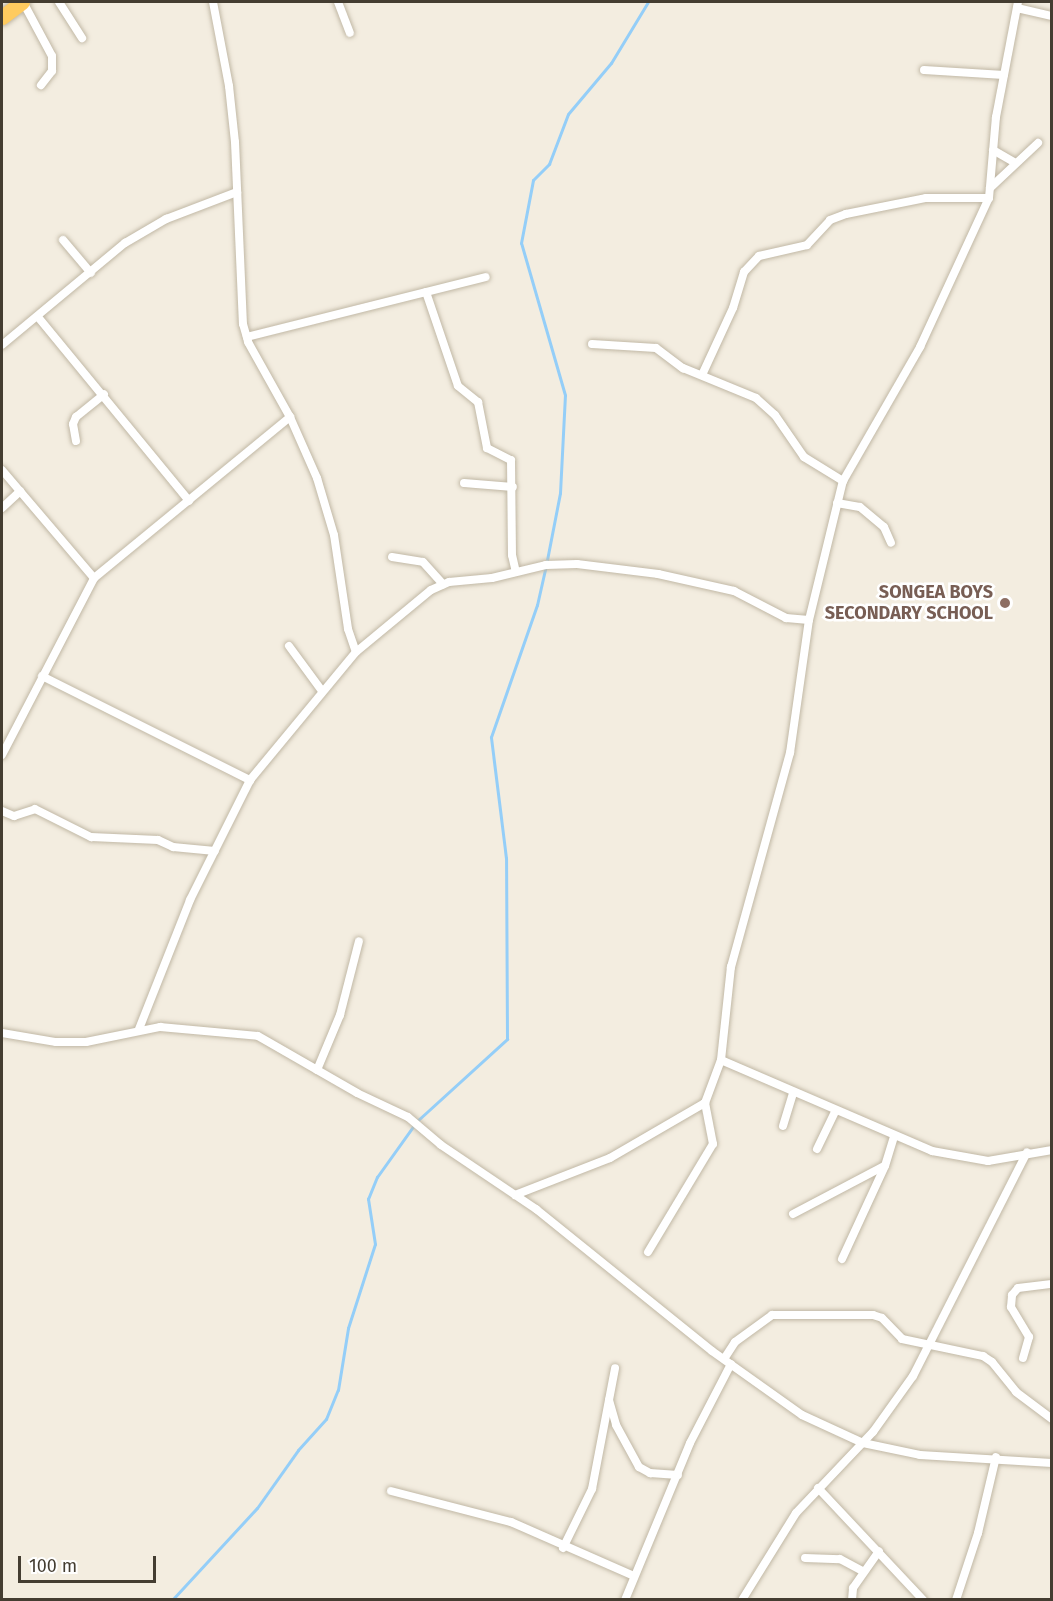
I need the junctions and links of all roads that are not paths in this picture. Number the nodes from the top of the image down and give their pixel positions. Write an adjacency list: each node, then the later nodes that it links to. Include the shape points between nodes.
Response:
1 (22, 2): 7 (highway); 12 (street, via 52,56 52,71)
2 (59, 2): 9 (street)
3 (213, 2): 17 (street, via 229,86)
4 (338, 2): 8 (street)
5 (1018, 5): 6 (street); 11 (street)
6 (1052, 16)
7 (2, 17)
8 (350, 33)
9 (82, 38)
10 (924, 70): 11 (street)
11 (1004, 75): 14 (street)
12 (41, 85)
13 (1038, 143): 15 (street)
14 (993, 150): 15 (street); 16 (street)
15 (1014, 162): 16 (street)
16 (990, 188): 18 (street)
17 (237, 192): 20 (street, via 154,226 125,243); 24 (street)
18 (989, 198): 27 (street, via 926,198 846,214 830,220 807,245 759,256 744,272 733,308); 32 (street, via 920,347)
19 (63, 240): 20 (street)
20 (91, 273): 23 (street)
21 (486, 277): 22 (street)
22 (426, 292): 24 (street); 34 (street, via 458,386 478,402 487,448 511,460)
23 (38, 317): 26 (street); 28 (street)
24 (247, 337): 29 (street)
25 (592, 344): 27 (street, via 656,348 683,368)
26 (2, 345)
27 (702, 375): 32 (street, via 756,398 775,415 804,457)
28 (104, 394): 30 (street, via 76,417); 36 (street)
29 (290, 417): 36 (street); 46 (street, via 317,478 334,535 348,629)
30 (76, 441)
31 (2, 470): 35 (street)
32 (843, 481): 37 (street)
33 (464, 483): 34 (street)
34 (513, 487): 41 (street, via 512,555)
35 (20, 490): 38 (street); 42 (street)
36 (189, 501): 42 (street)
37 (837, 503): 39 (street, via 860,507 885,527); 44 (street)
38 (2, 507)
39 (891, 543)
40 (392, 557): 43 (street, via 423,562)
41 (516, 572): 43 (street); 44 (street, via 546,565 577,564 658,574 737,592 786,618)
42 (94, 578): 47 (street)
43 (443, 584): 46 (street)
44 (810, 620): 56 (street, via 790,753 731,967)
45 (289, 646): 48 (street)
46 (356, 652): 48 (street)
47 (42, 676): 49 (street); 50 (street)
48 (322, 691): 50 (street)
49 (2, 755)
50 (250, 780): 52 (street)
51 (2, 811): 52 (street, via 14,816 35,809 91,837 158,840 173,847)
52 (215, 851): 54 (street, via 190,900)
53 (359, 940): 57 (street, via 340,1015)
54 (139, 1029): 55 (street, via 86,1042 56,1042); 57 (street, via 174,1027 207,1034 258,1036)
55 (2, 1033)
56 (721, 1060): 58 (street); 59 (street)
57 (317, 1070): 67 (street, via 408,1117)
58 (793, 1093): 60 (street); 61 (street)
59 (705, 1103): 67 (street, via 610,1158); 69 (street, via 713,1143)
60 (835, 1112): 62 (street); 63 (street)
61 (783, 1126)
62 (894, 1136): 65 (street, via 932,1151 988,1161); 66 (street)
63 (816, 1149)
64 (1052, 1150): 65 (street)
65 (1027, 1152): 72 (street)
66 (885, 1166): 68 (street); 70 (street)
67 (515, 1195): 74 (street)
68 (793, 1214)
69 (648, 1252)
70 (842, 1259)
71 (1052, 1284): 73 (street, via 1018,1288 1012,1295 1011,1307 1029,1337)
72 (931, 1345): 74 (street, via 897,1337 882,1318 873,1315 778,1313 735,1342); 77 (street, via 982,1356 992,1362 1016,1392); 78 (street)
73 (1023, 1358)
74 (727, 1362): 78 (street, via 802,1415); 81 (street)
75 (615, 1368): 76 (street)
76 (609, 1400): 81 (street, via 616,1425 639,1467 650,1473); 84 (street, via 592,1489)
77 (1052, 1419)
78 (863, 1443): 79 (street, via 920,1455); 82 (street)
79 (996, 1457): 80 (street); 93 (street, via 978,1533)
80 (1052, 1462)
81 (678, 1475): 88 (street)
82 (818, 1488): 85 (street); 90 (street, via 771,1548)
83 (391, 1491): 84 (street, via 501,1519)
84 (562, 1548): 88 (street)
85 (879, 1551): 87 (street); 92 (street)
86 (805, 1558): 87 (street, via 840,1559)
87 (864, 1572): 91 (street, via 853,1588)
88 (634, 1576): 89 (street)
89 (625, 1599)
90 (742, 1599)
91 (852, 1599)
92 (923, 1599)
93 (956, 1599)

